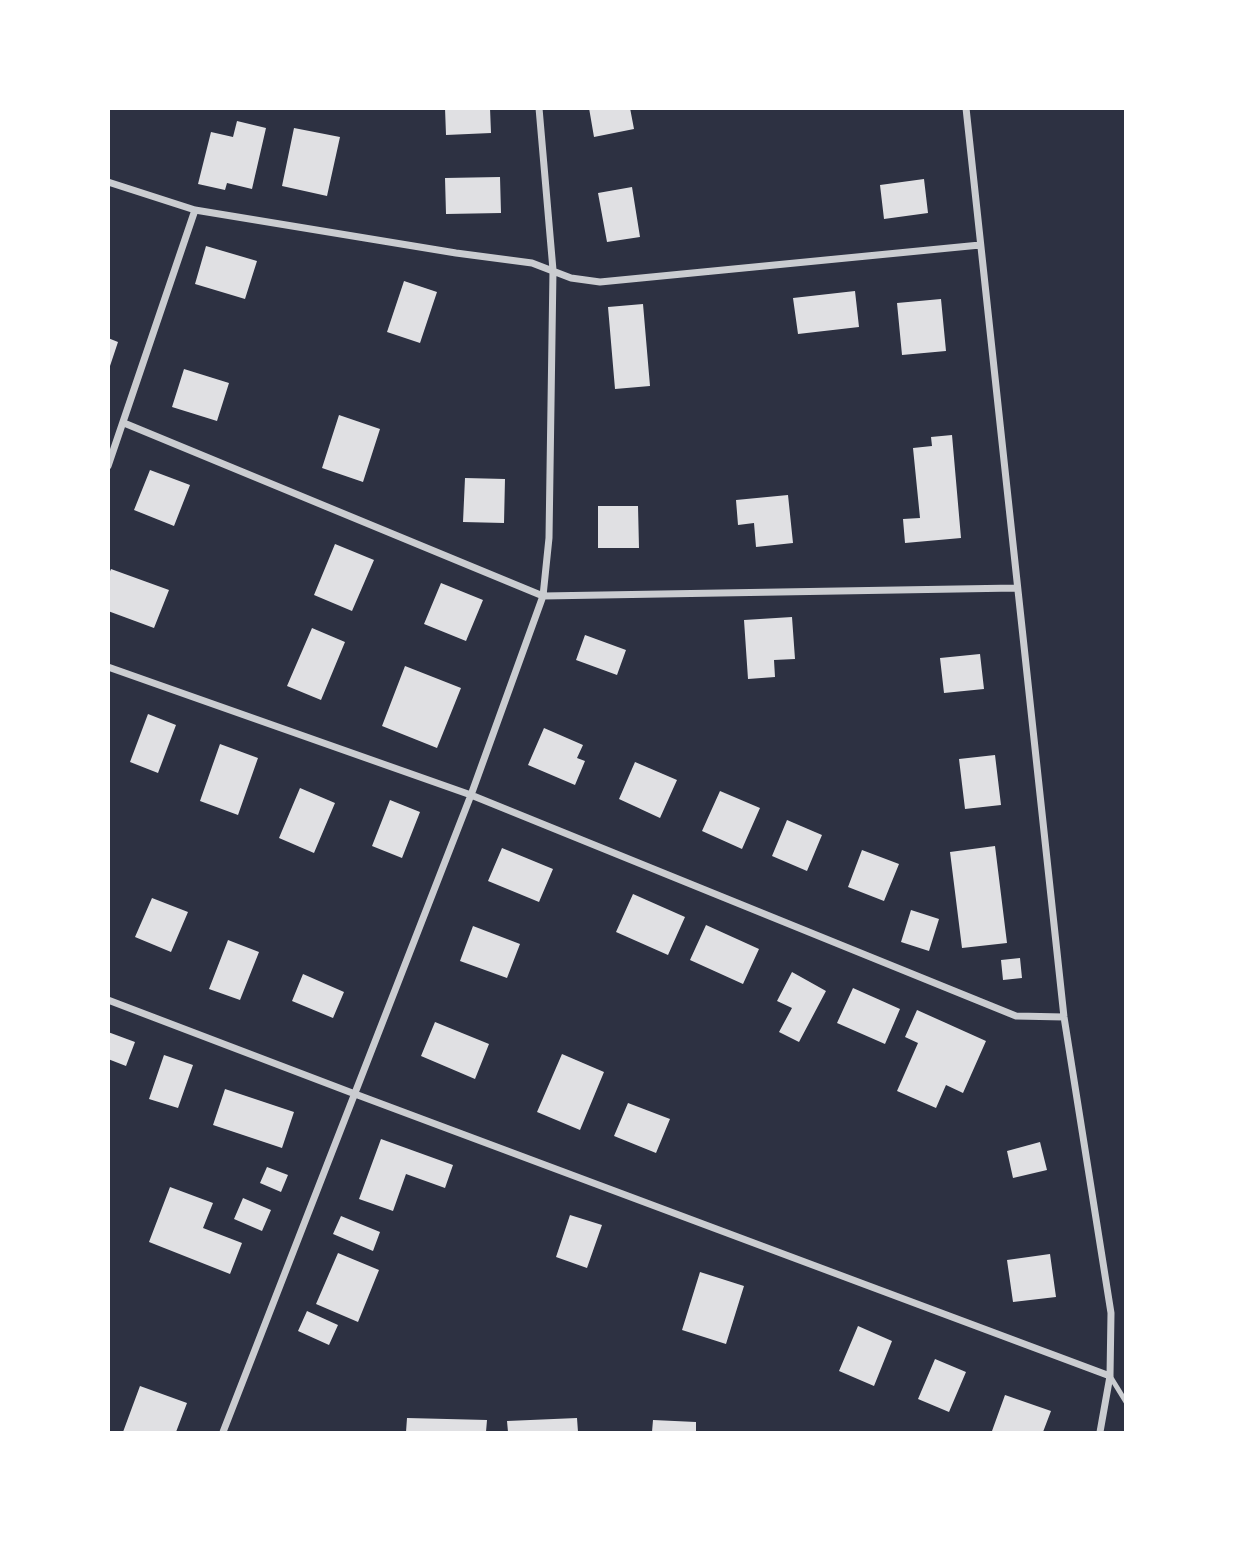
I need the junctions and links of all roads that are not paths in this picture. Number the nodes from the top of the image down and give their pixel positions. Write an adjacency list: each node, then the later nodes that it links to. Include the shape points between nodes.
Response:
1 (539, 108): 6 (street)
2 (966, 108): 5 (street)
3 (108, 182): 4 (street)
4 (195, 210): 6 (street); 7 (street)
5 (980, 245): 6 (street, via 600,282); 9 (street)
6 (554, 270): 10 (street, via 549,538)
7 (124, 423): 8 (street); 10 (street)
8 (108, 466)
9 (1016, 587): 10 (street); 14 (street)
10 (543, 596): 12 (street)
11 (108, 667): 12 (street)
12 (471, 795): 14 (street, via 1016,1016); 15 (street)
13 (108, 1000): 15 (street)
14 (1064, 1017): 16 (street, via 1111,1313)
15 (355, 1094): 16 (street); 18 (street)
16 (1110, 1376): 17 (lane); 19 (street)
17 (1125, 1402)
18 (223, 1433)
19 (1100, 1433)

